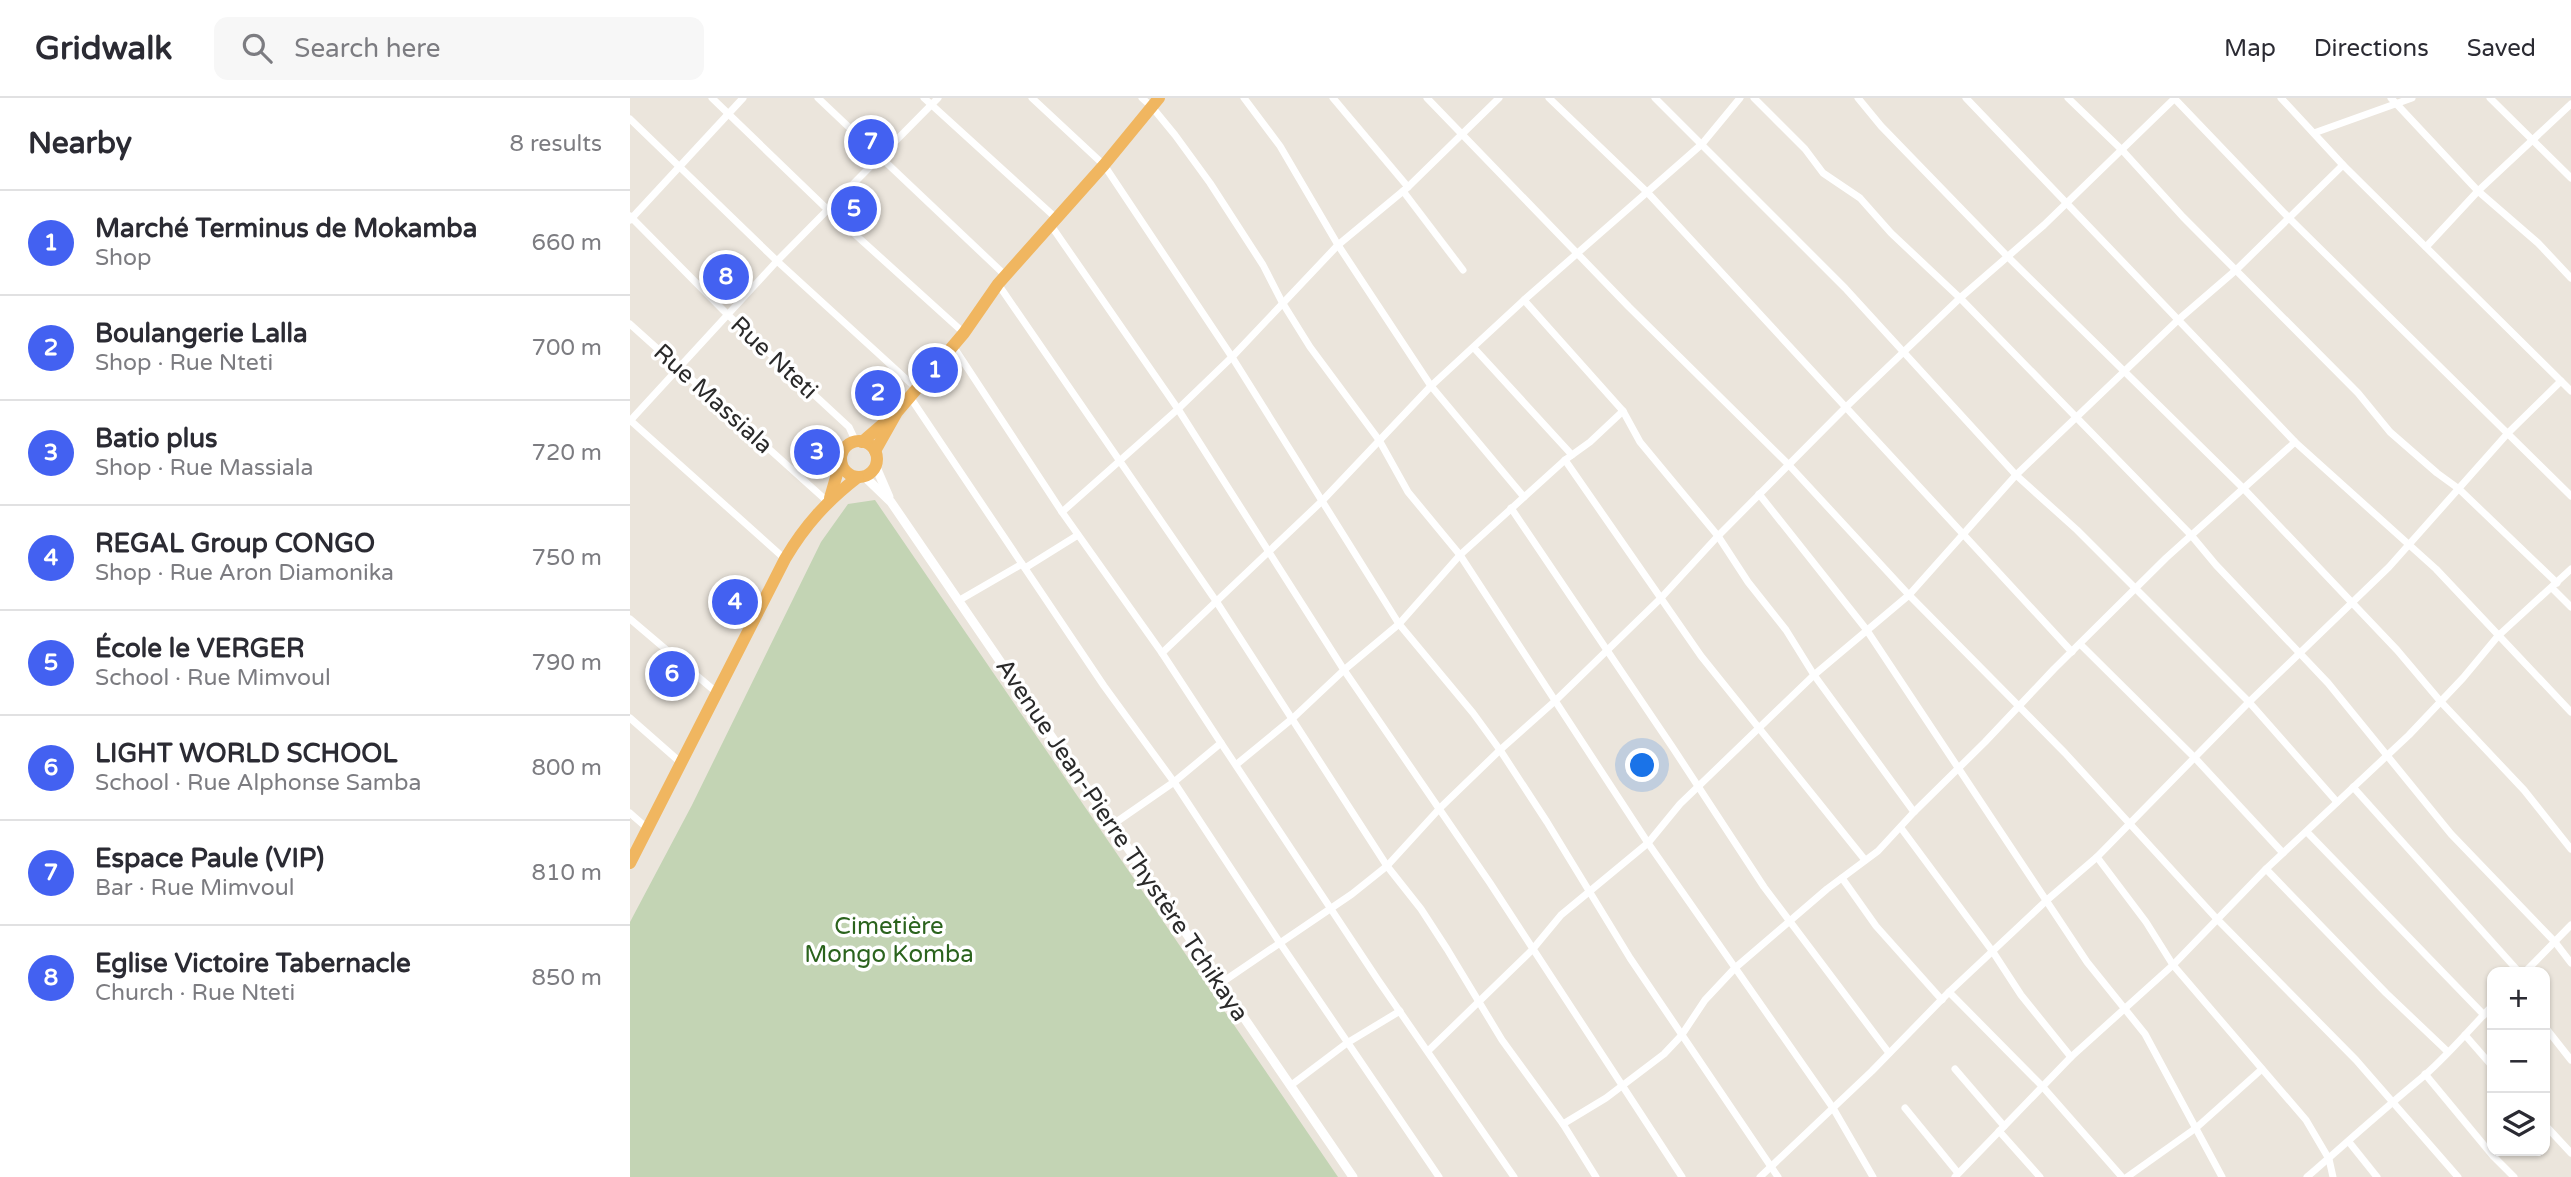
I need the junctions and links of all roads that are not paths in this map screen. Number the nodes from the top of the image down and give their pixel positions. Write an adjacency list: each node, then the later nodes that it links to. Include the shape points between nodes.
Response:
1 (712, 98): 26 (street)
2 (743, 98): 26 (street)
3 (818, 98): 33 (street)
4 (924, 98): 25 (street)
5 (937, 98): 25 (street)
6 (1032, 98): 36 (street)
7 (1244, 98): 46 (street, via 1280,146)
8 (1332, 98): 38 (street)
9 (1427, 98): 29 (street)
10 (1499, 98): 29 (street)
11 (1549, 98): 40 (street)
12 (1655, 98): 31 (street)
13 (1740, 98): 31 (street)
14 (1754, 98): 55 (street, via 1823,173 1860,198)
15 (1858, 98): 49 (street)
16 (1966, 98): 41 (street)
17 (2068, 98): 32 (street)
18 (2174, 98): 32 (street); 44 (street)
19 (2281, 98): 28 (street)
20 (2412, 98): 23 (street)
21 (2490, 98): 30 (street)
22 (1151, 101): 36 (highway); 57 (street, via 1210,183)
23 (2394, 101): 28 (street); 39 (street)
24 (2571, 104): 30 (street)
25 (931, 105): 33 (street); 45 (street)
26 (729, 114): 35 (street); 42 (street)
27 (630, 119): 35 (street)
28 (2315, 133): 34 (street)
29 (1462, 135): 38 (street); 48 (street)
30 (2532, 140): 37 (street); 39 (street)
31 (1702, 144): 40 (street); 64 (street)
32 (2122, 150): 41 (street); 52 (street)
33 (878, 156): 42 (street); 54 (street)
34 (2343, 164): 44 (street); 47 (street)
35 (680, 165): 43 (street); 50 (street)
36 (1104, 165): 45 (highway); 65 (street)
37 (2571, 178)
38 (1406, 189): 46 (street); 51 (street)
39 (2478, 191): 47 (street); 53 (street)
40 (1647, 192): 48 (street); 72 (street)
41 (2066, 204): 49 (street); 59 (street)
42 (827, 208): 50 (street); 61 (street)
43 (631, 218): 58 (street, Rue Nteti)
44 (2289, 218): 52 (street); 78 (street)
45 (1053, 221): 54 (highway); 73 (street)
46 (1338, 245): 57 (street); 69 (street)
47 (2426, 247): 68 (street)
48 (1579, 253): 56 (street); 86 (street)
49 (2008, 257): 55 (street); 67 (street)
50 (777, 261): 58 (street); 71 (street)
51 (1463, 270)
52 (2236, 270): 59 (street); 90 (street, via 2358,393 2390,432)
53 (2571, 278)
54 (1002, 280): 61 (highway); 85 (street)
55 (1960, 298): 64 (street); 76 (street)
56 (1524, 300): 63 (street); 74 (street)
57 (1282, 302): 65 (street); 79 (street)
58 (727, 314): 66 (street); 80 (street, Rue Nteti, via 849,427)
59 (2179, 320): 67 (street); 81 (street)
60 (630, 324): 66 (street, Rue Massiala)
61 (964, 332): 62 (highway)
62 (953, 345): 71 (highway); 99 (street)
63 (1474, 348): 69 (street); 83 (street)
64 (1904, 353): 72 (street); 88 (street)
65 (1232, 357): 73 (street); 96 (street)
66 (678, 368): 77 (street); 95 (street, Rue Massiala)
67 (2126, 371): 76 (street); 91 (street)
68 (2561, 381): 70 (street); 78 (street)
69 (1431, 386): 79 (street); 94 (street)
70 (2571, 390)
71 (913, 393): 75 (highway); 108 (street)
72 (1846, 407): 86 (street); 100 (street)
73 (1178, 409): 85 (street); 105 (street)
74 (1623, 411): 83 (street); 103 (street, via 1640,442)
75 (897, 412): 80 (highway); 82 (highway)
76 (2076, 418): 88 (street); 102 (street)
77 (630, 421): 107 (street)
78 (2508, 433): 90 (street); 93 (street)
79 (1379, 440): 96 (street); 106 (street, via 1408,492)
80 (859, 442): 82 (highway, via 870,444); 84 (highway, via 847,446)
81 (2295, 442): 91 (street); 104 (street)
82 (875, 451): 87 (highway)
83 (1568, 458): 94 (street); 113 (street)
84 (841, 460): 89 (highway, via 846,472); 95 (highway)
85 (1119, 462): 99 (street); 115 (street)
86 (1788, 464): 92 (street); 112 (street)
87 (876, 467): 89 (highway); 97 (street, Avenue Jean-Pierre Thystère Tchikaya)
88 (2016, 475): 100 (street); 111 (street)
89 (861, 477): 95 (highway); 97 (street, Avenue Jean-Pierre Thystère Tchikaya)
90 (2459, 488): 104 (street); 110 (street)
91 (2244, 489): 102 (street); 116 (street)
92 (1759, 495): 103 (street); 120 (street)
93 (2571, 496)
94 (1524, 497): 98 (street)
95 (829, 500): 107 (highway)
96 (1322, 501): 105 (street); 119 (street)
97 (891, 502): 114 (street, Avenue Jean-Pierre Thystère Tchikaya)
98 (1511, 508): 106 (street); 123 (street)
99 (1062, 512): 101 (street)
100 (1961, 533): 112 (street); 124 (street)
101 (1078, 535): 108 (street); 125 (street)
102 (2191, 535): 111 (street); 126 (street)
103 (1718, 536): 113 (street); 128 (street)
104 (2409, 544): 116 (street); 121 (street)
105 (1269, 551): 115 (street); 127 (street)
106 (1460, 555): 119 (street); 130 (street)
107 (785, 559): 129 (highway)
108 (1023, 566): 114 (street); 145 (street)
109 (2571, 569): 110 (street)
110 (2554, 585): 117 (street); 121 (street)
111 (2136, 589): 122 (street); 131 (street)
112 (1909, 595): 120 (street); 133 (street)
113 (1660, 599): 123 (street); 137 (street)
114 (958, 601): 152 (street, Avenue Jean-Pierre Thystère Tchikaya)
115 (1216, 601): 125 (street); 136 (street)
116 (2352, 603): 126 (street); 132 (street)
117 (2571, 607)
118 (630, 619): 129 (street)
119 (1399, 624): 127 (street); 139 (street)
120 (1866, 629): 128 (street); 144 (street)
121 (2498, 636): 132 (street); 134 (street)
122 (2080, 643): 124 (street); 141 (street)
123 (1607, 652): 130 (street); 146 (street)
124 (2072, 652): 133 (street)
125 (1163, 653): 138 (street)
126 (2300, 654): 131 (street); 140 (street)
127 (1343, 670): 136 (street); 149 (street)
128 (1814, 675): 137 (street); 150 (street)
129 (716, 692): 142 (highway)
130 (1555, 701): 139 (street); 157 (street)
131 (2249, 702): 141 (street); 148 (street)
132 (2441, 702): 140 (street); 158 (street, via 2524,790)
133 (2020, 707): 144 (street); 153 (street)
134 (2571, 712)
135 (630, 718): 142 (street)
136 (1293, 718): 143 (street); 163 (street)
137 (1759, 729): 146 (street); 161 (street)
138 (1221, 743): 143 (street); 145 (street)
139 (1500, 750): 149 (street); 166 (street)
140 (2387, 755): 147 (street); 172 (street, via 2451,834)
141 (2195, 758): 153 (street); 159 (street)
142 (680, 762): 154 (highway)
143 (1237, 764): 168 (street)
144 (1958, 769): 150 (street); 167 (street)
145 (1174, 782): 152 (street); 173 (street)
146 (1698, 787): 157 (street); 170 (street)
147 (2353, 787): 148 (street); 178 (street)
148 (2337, 802): 156 (street)
149 (1440, 808): 163 (street); 174 (street)
150 (1914, 812): 155 (street)
151 (630, 813): 154 (street)
152 (1112, 825): 181 (street, Avenue Jean-Pierre Thystère Tchikaya)
153 (2129, 825): 160 (street); 169 (street)
154 (648, 828): 162 (highway)
155 (1901, 828): 161 (street); 175 (street)
156 (2307, 832): 159 (street); 188 (street)
157 (1648, 843): 166 (street); 180 (street)
158 (2571, 849)
159 (2283, 853): 164 (street)
160 (2097, 857): 167 (street); 177 (street)
161 (1865, 860): 165 (street)
162 (630, 863)
163 (1387, 866): 168 (street); 184 (street, via 1421,909)
164 (2266, 869): 169 (street); 194 (street)
165 (1842, 878): 170 (street); 183 (street, via 1876,926)
166 (1589, 892): 174 (street, via 1561,915); 191 (street)
167 (2047, 900): 175 (street); 185 (street, via 2087,962)
168 (1331, 909): 173 (street); 186 (street)
169 (2216, 918): 177 (street); 205 (street, via 2356,1060)
170 (1790, 920): 180 (street); 195 (street)
171 (2571, 925): 172 (street)
172 (2555, 942): 176 (street); 179 (street)
173 (1280, 943): 181 (street); 192 (street)
174 (1532, 950): 184 (street); 202 (street)
175 (1993, 952): 182 (street); 196 (street)
176 (2571, 963)
177 (2172, 965): 185 (street); 200 (street)
178 (2515, 967)
179 (2530, 967)
180 (1735, 968): 191 (street, via 1705,1000); 206 (street)
181 (1221, 983): 203 (street, Avenue Jean-Pierre Thystère Tchikaya)
182 (1949, 992): 183 (street); 204 (street)
183 (1942, 1000): 195 (street)
184 (1479, 1003): 193 (street); 208 (street)
185 (2125, 1009): 196 (street); 209 (street, via 2157,1054)
186 (1400, 1011): 192 (street); 193 (street)
187 (2487, 1011): 188 (street)
188 (2484, 1014): 190 (street)
189 (2547, 1030): 198 (street)
190 (2465, 1035): 194 (street); 197 (street)
191 (1681, 1036): 202 (street); 215 (street)
192 (1347, 1043): 203 (street); 218 (street)
193 (1429, 1050): 219 (street)
194 (2447, 1051): 201 (street)
195 (1889, 1053): 206 (street)
196 (2070, 1058): 204 (street)
197 (2487, 1060)
198 (2571, 1060)
199 (1955, 1069): 210 (street)
200 (2262, 1069): 209 (street); 214 (street, via 2295,1105)
201 (2426, 1074): 205 (street); 232 (street)
202 (1622, 1084): 208 (street); 221 (street)
203 (1290, 1086): 217 (street, Avenue Jean-Pierre Thystère Tchikaya)
204 (2042, 1086): 210 (street); 226 (street)
205 (2392, 1103): 212 (street); 231 (street)
206 (1833, 1108): 215 (street); 224 (street)
207 (1905, 1108): 216 (street)
208 (1563, 1125): 220 (street)
209 (2196, 1128): 226 (street); 227 (street)
210 (2002, 1129): 216 (street); 225 (street)
211 (2550, 1130): 213 (street)
212 (2348, 1142): 214 (street); 230 (street)
213 (2571, 1153)
214 (2329, 1159): 228 (street); 229 (street)
215 (1771, 1167): 222 (street); 223 (street)
216 (1956, 1175)
217 (1353, 1177)
218 (1439, 1177)
219 (1514, 1177)
220 (1596, 1177)
221 (1682, 1177)
222 (1760, 1177)
223 (1778, 1177)
224 (1872, 1177)
225 (2040, 1177)
226 (2124, 1177)
227 (2222, 1177)
228 (2307, 1177)
229 (2333, 1177)
230 (2377, 1177)
231 (2458, 1177)
232 (2514, 1177)

